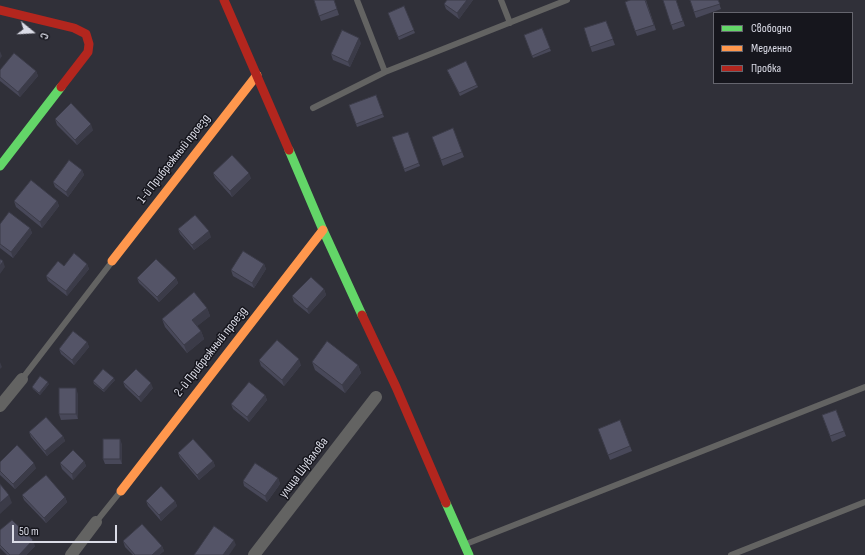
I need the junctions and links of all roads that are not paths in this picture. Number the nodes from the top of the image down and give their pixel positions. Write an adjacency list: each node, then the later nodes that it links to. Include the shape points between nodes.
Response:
1 (224, 0): 8 (street)
2 (357, 0): 7 (lane)
3 (501, 0): 6 (lane)
4 (567, 0): 6 (lane)
5 (0, 10): 10 (street, via 74,28 86,34 89,44 88,52)
6 (510, 23): 7 (lane)
7 (385, 72): 9 (lane)
8 (257, 75): 11 (street); 12 (street, 1-й Прибрежный проезд)
9 (313, 108)
10 (0, 166)
11 (323, 230): 17 (street, 2-й Прибрежный проезд); 20 (street, via 396,386)
12 (112, 261): 13 (lane)
13 (22, 379): 16 (street)
14 (865, 387): 20 (lane)
15 (376, 397): 22 (street, улица Шувалова)
16 (0, 406)
17 (121, 491): 19 (lane)
18 (865, 502): 24 (lane)
19 (96, 522): 21 (street)
20 (464, 545): 23 (street)
21 (71, 555)
22 (254, 555)
23 (469, 555)
24 (731, 555)

